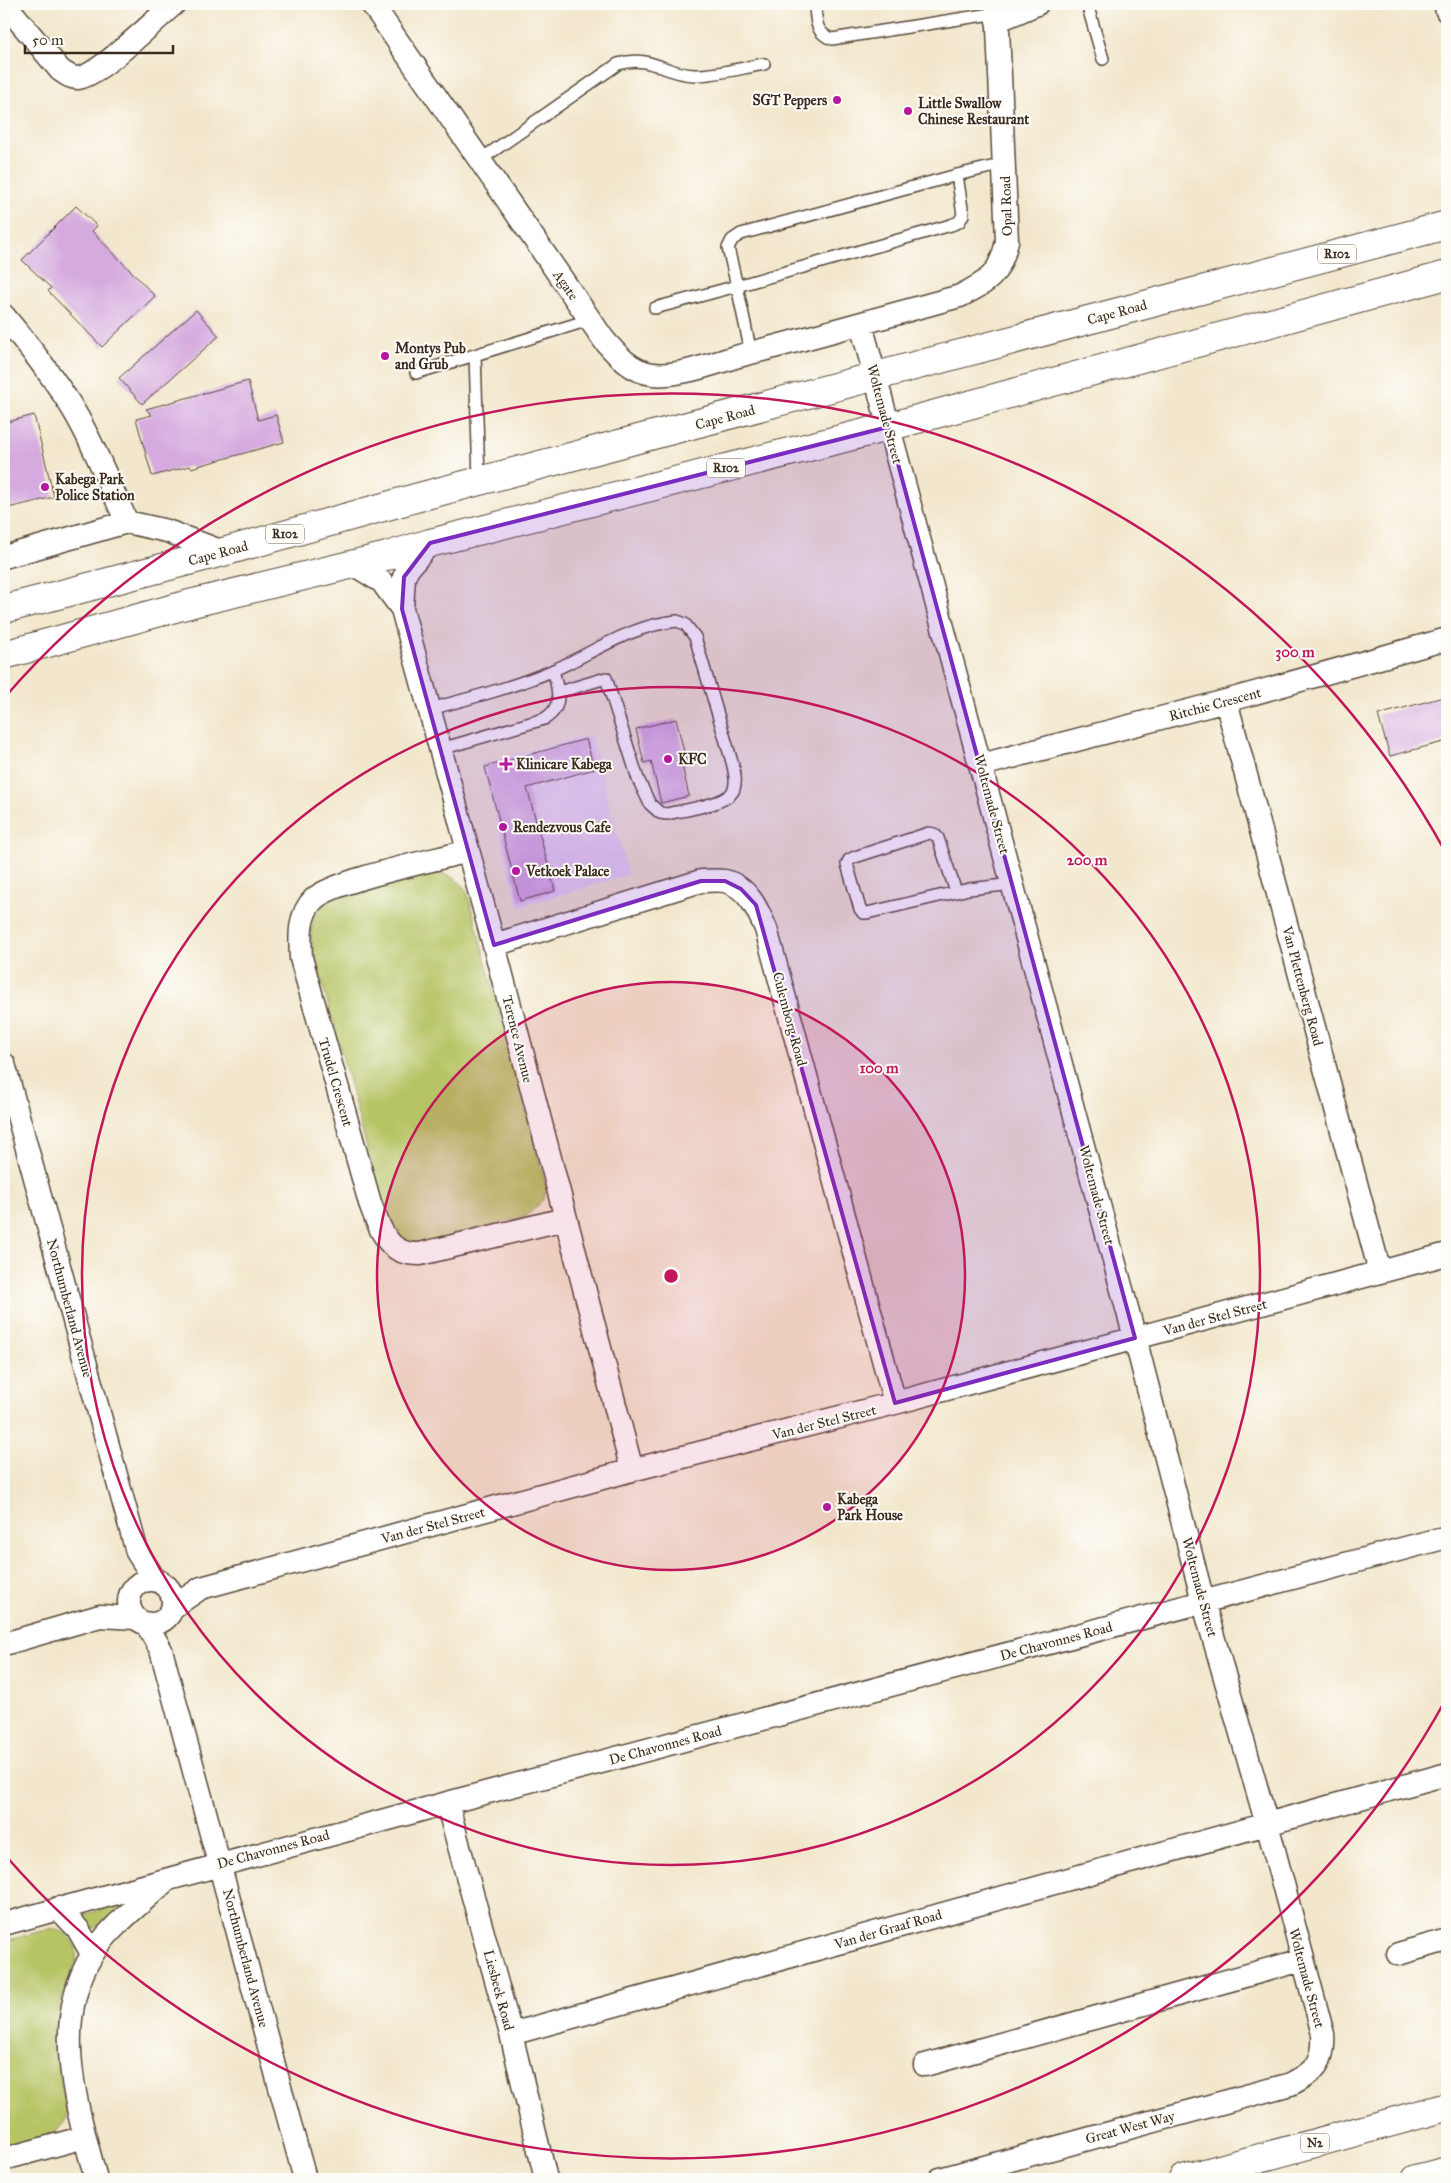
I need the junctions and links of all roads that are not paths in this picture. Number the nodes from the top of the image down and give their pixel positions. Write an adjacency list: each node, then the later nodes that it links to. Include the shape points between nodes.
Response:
1 (4, 4): 2 (street, via 60,70 78,78 96,72)
2 (174, 4)
3 (372, 4): 12 (street, Agate)
4 (815, 4): 8 (lane, via 817,28 823,36 832,39)
5 (1037, 4): 8 (street)
6 (1087, 4): 10 (lane)
7 (1445, 4): 9 (street)
8 (997, 12): 13 (street, Opal Road)
9 (1447, 12)
10 (1102, 59)
11 (764, 64): 12 (lane, via 693,75 647,61 632,60 618,64)
12 (480, 160): 20 (street, Agate)
13 (1004, 164): 14 (lane); 21 (street, Opal Road, via 1007,240 1003,261 992,276 960,296)
14 (957, 175): 17 (lane, via 964,215 958,222); 17 (lane, via 741,234 732,240 728,248)
15 (1447, 225): 25 (main road, Cape Road / R102)
16 (1447, 275): 26 (main road, R102)
17 (737, 286): 18 (lane); 22 (lane)
18 (655, 308)
19 (4, 316): 28 (street, via 56,380 76,413)
20 (589, 320): 22 (street, Agate, via 616,354 651,374 677,372); 23 (lane)
21 (861, 324): 22 (street, Agate); 25 (street, Woltemade Street)
22 (751, 353)
23 (475, 355): 24 (lane); 27 (lane)
24 (416, 373)
25 (875, 377): 26 (street, Woltemade Street); 27 (main road, Cape Road / R102)
26 (888, 427): 29 (main road, R102); 42 (street, Woltemade Street)
27 (479, 481): 30 (main road, Cape Road / R102)
28 (127, 522): 30 (street, via 166,531); 31 (street)
29 (430, 543): 32 (main road, R102); 34 (street, Terence Avenue, via 404,577)
30 (222, 552): 33 (main road, Cape Road / R102)
31 (4, 557)
32 (353, 564): 34 (street, Terence Avenue, via 382,582); 36 (main road, R102, via 192,603)
33 (4, 609)
34 (402, 609): 40 (street, Terence Avenue)
35 (1447, 639): 39 (street, Ritchie Crescent)
36 (4, 655)
37 (553, 670): 38 (lane); 38 (lane, via 644,628 677,621 685,624 698,645 732,762 736,780 732,793 712,804 667,814 656,809 650,804 638,779 606,678); 40 (lane)
38 (559, 692): 41 (lane, via 555,710 544,719)
39 (1226, 701): 42 (street, Ritchie Crescent); 50 (street, Van Plettenberg Road)
40 (430, 709): 41 (street, Terence Avenue)
41 (441, 749): 43 (street, Terence Avenue)
42 (981, 765): 44 (street, Woltemade Street)
43 (468, 851): 46 (street, Terence Avenue); 48 (street, Trudel Crescent, via 346,883 314,899 299,930 301,958 370,1204 380,1228 393,1245 402,1252 420,1254)
44 (1013, 884): 45 (lane); 51 (street, Woltemade Street)
45 (956, 892): 45 (lane, via 863,912 847,864 855,857 934,834)
46 (494, 945): 48 (street, Terence Avenue); 52 (street, Culemborg Road, via 701,881 725,881 741,889 756,905 766,929)
47 (4, 1064): 55 (street, Northumberland Avenue)
48 (565, 1219): 53 (street, Terence Avenue)
49 (1447, 1254): 50 (street, Van der Stel Street)
50 (1380, 1272): 51 (street, Van der Stel Street)
51 (1135, 1338): 52 (street, Van der Stel Street); 57 (street, Woltemade Street)
52 (895, 1404): 53 (street, Van der Stel Street)
53 (632, 1470): 56 (street, Van der Stel Street)
54 (1447, 1537): 57 (street, De Chavonnes Road)
55 (146, 1587): 56 (street, Van der Stel Street); 58 (street); 59 (street, via 128,1604); 59 (street, via 173,1599)
56 (201, 1588): 59 (street, Van der Stel Street)
57 (1203, 1601): 62 (street, De Chavonnes Road); 63 (street, Woltemade Street)
58 (100, 1616): 59 (street); 60 (street)
59 (154, 1617): 64 (street, Northumberland Avenue)
60 (4, 1644)
61 (1447, 1774): 63 (street, Van der Graaf Road)
62 (447, 1803): 64 (street, De Chavonnes Road); 72 (street, Liesbeek Road)
63 (1266, 1824): 71 (street, Woltemade Street); 72 (street, Van der Graaf Road)
64 (220, 1864): 65 (street, De Chavonnes Road); 80 (street, Northumberland Avenue)
65 (165, 1881): 66 (street); 69 (street, De Chavonnes Road)
66 (58, 1908): 67 (street); 69 (street, via 78,1929)
67 (4, 1924)
68 (1447, 1940): 70 (street)
69 (92, 1954): 76 (street, De Chavonnes Road, via 72,2004 69,2030 74,2091)
70 (1398, 1954)
71 (1302, 1960): 73 (street); 74 (street, Woltemade Street, via 1324,2045)
72 (511, 2034): 81 (street, Liesbeek Road)
73 (925, 2065)
74 (1316, 2067): 82 (street, Great West Way, via 1291,2084)
75 (1447, 2107): 83 (main road, N2)
76 (85, 2137): 77 (street); 79 (street, De Chavonnes Road)
77 (4, 2159)
78 (1447, 2171): 84 (main road)
79 (96, 2179)
80 (305, 2179)
81 (546, 2179)
82 (940, 2179)
83 (1183, 2179)
84 (1416, 2179)

